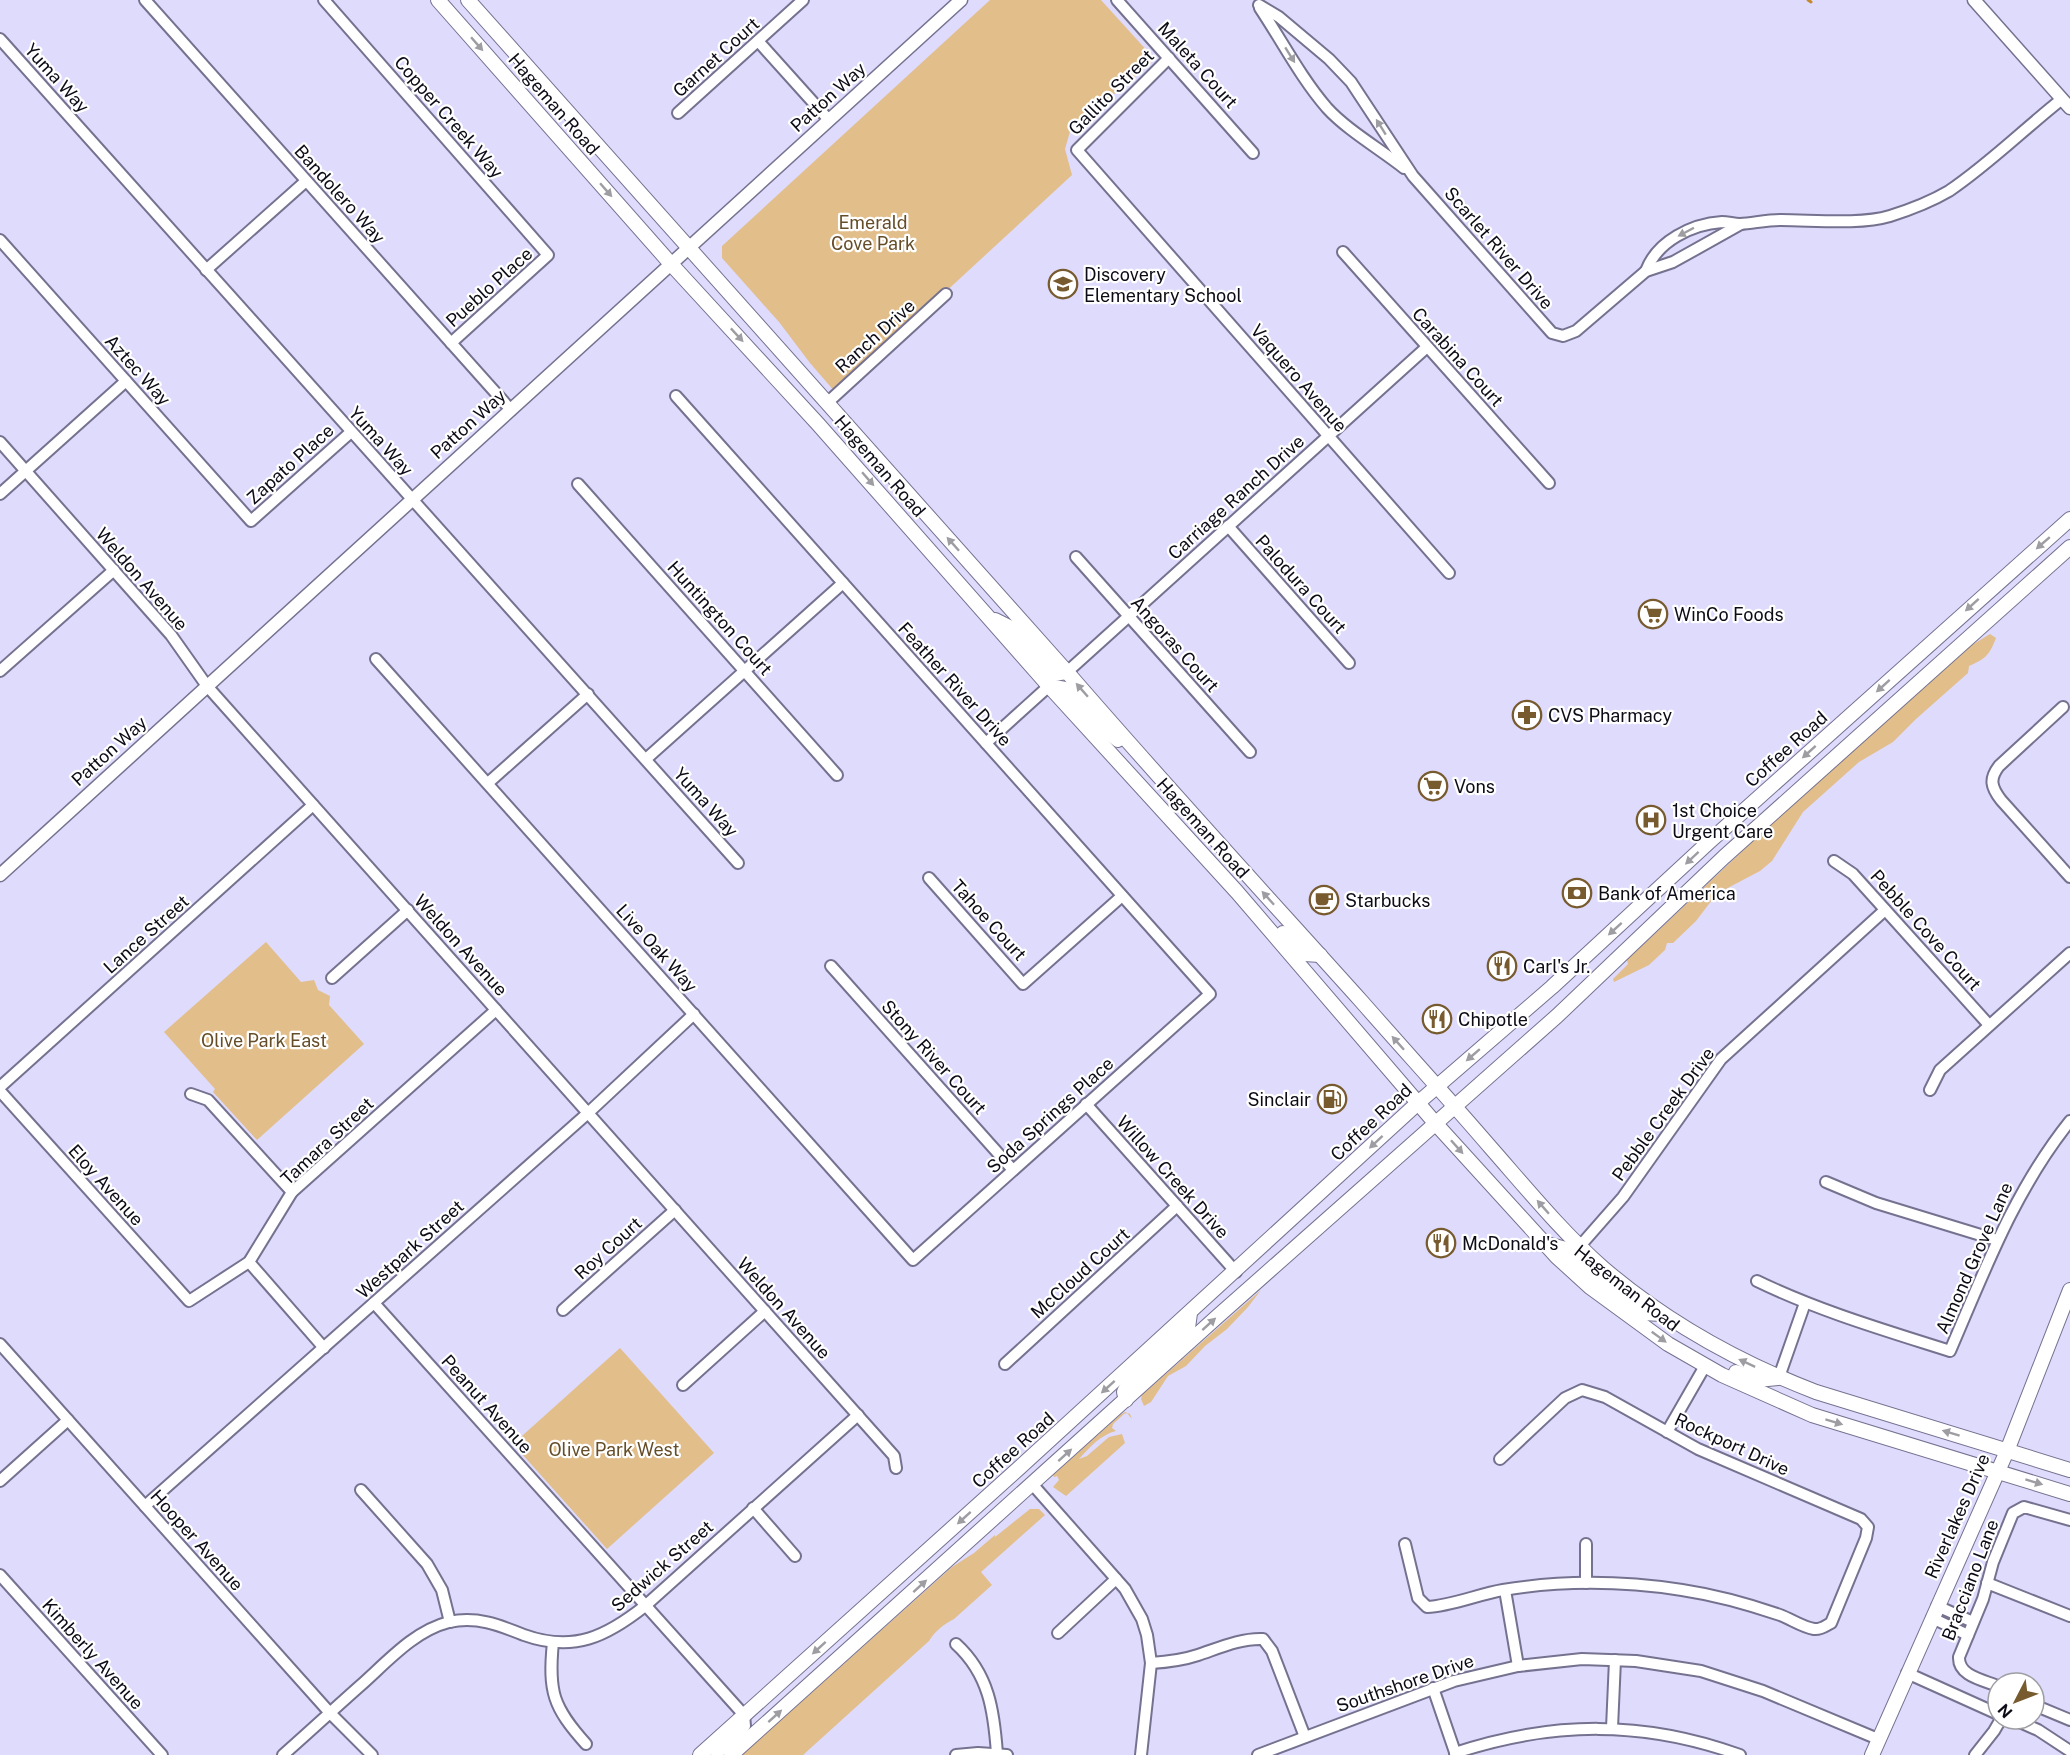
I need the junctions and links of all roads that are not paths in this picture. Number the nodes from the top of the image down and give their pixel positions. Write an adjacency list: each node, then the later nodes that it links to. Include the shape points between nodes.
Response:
1 (145, 0): 19 (street, Bandolero Way)
2 (324, 0): 24 (street, Copper Creek Way)
3 (438, 0): 25 (main road, Hageman Road, one-way to 25)
4 (468, 0): 22 (main road, Hageman Road)
5 (803, 0): 11 (street, Garnet Court)
6 (961, 0): 15 (street, Patton Way)
7 (1117, 0): 12 (street, Maleta Court)
8 (1974, 0): 13 (street)
9 (1257, 3): 18 (street, Scarlet River Drive, one-way to 9, via 1351,82 1329,59); 18 (street, Scarlet River Drive, one-way to 18, via 1328,109)
10 (0, 39): 26 (street, Yuma Way)
11 (758, 41): 14 (street, Garnet Court); 15 (street)
12 (1169, 58): 16 (street, Gallito Street); 17 (street, Maleta Court)
13 (2066, 103): 20 (street, via 1947,192 1888,216 1760,220)
14 (678, 113)
15 (829, 120): 22 (street, Patton Way)
16 (1077, 150): 36 (street, Vaquero Avenue)
17 (1253, 153)
18 (1413, 176): 27 (street, Scarlet River Drive, via 1552,333 1563,336 1576,331)
19 (306, 181): 26 (street); 29 (street, Bandolero Way)
20 (1742, 224): 27 (street, via 1673,262); 27 (street, one-way to 27, via 1723,222 1693,227 1670,241 1650,261)
21 (0, 240): 31 (street, Aztec Way)
22 (689, 248): 25 (street, Patton Way); 33 (main road, Hageman Road)
23 (1342, 252): 30 (street, Carabina Court)
24 (548, 255): 29 (street, Pueblo Place)
25 (671, 264): 34 (street, Patton Way); 52 (main road, Hageman Road, one-way to 52)
26 (206, 270): 35 (street, Yuma Way)
27 (1646, 271)
28 (946, 294): 33 (street, Ranch Drive)
29 (451, 343): 34 (street, Bandolero Way)
30 (1427, 347): 36 (street, Carriage Ranch Drive); 39 (street, Carabina Court)
31 (126, 381): 38 (street); 44 (street, Aztec Way)
32 (676, 396): 50 (street, Feather River Drive)
33 (827, 403): 57 (main road, Hageman Road, one-way to 33)
34 (511, 410): 42 (street, Patton Way)
35 (351, 432): 42 (street, Yuma Way); 44 (street, Zapato Place)
36 (1328, 437): 45 (street, Carriage Ranch Drive); 49 (street, Vaquero Avenue)
37 (0, 442): 38 (street, Weldon Avenue)
38 (26, 471): 41 (street); 48 (street, Weldon Avenue)
39 (1549, 483)
40 (578, 484): 56 (street, Huntington Court)
41 (0, 494)
42 (411, 500): 58 (street, Patton Way); 60 (street, Yuma Way)
43 (2070, 519): 86 (main road, Coffee Road, one-way to 86)
44 (251, 521)
45 (1228, 526): 51 (street, Carriage Ranch Drive); 54 (street, Palodura Court)
46 (2070, 547): 92 (main road, via 1724,857)
47 (1076, 557): 51 (street, Angoras Court)
48 (114, 570): 55 (street); 58 (street, Weldon Avenue, via 171,634)
49 (1449, 573)
50 (843, 583): 56 (street); 62 (street, Feather River Drive)
51 (1128, 616): 57 (street, Carriage Ranch Drive); 63 (street, Angoras Court)
52 (990, 618): 57 (main road, via 1011,627 1053,674); 59 (main road, Hageman Road)
53 (376, 658): 67 (street, Live Oak Way)
54 (1349, 663)
55 (0, 671)
56 (744, 671): 65 (street); 66 (street, Huntington Court)
57 (1067, 672): 64 (main road, Hageman Road, one-way to 57)
58 (207, 686): 68 (street, Weldon Avenue); 72 (street, Patton Way)
59 (1049, 686): 62 (street); 64 (main road, via 1065,689 1103,728); 74 (main road, Hageman Road)
60 (588, 694): 65 (street, Yuma Way); 67 (street)
61 (2064, 707): 71 (street, via 1999,766 1991,781 2001,800)
62 (986, 743): 75 (street, Feather River Drive)
63 (1250, 752)
64 (1139, 755): 79 (main road, Hageman Road, one-way to 64)
65 (646, 759): 70 (street, Yuma Way)
66 (837, 775)
67 (488, 783): 84 (street, Live Oak Way)
68 (313, 805): 77 (street, Weldon Avenue); 87 (street, Lance Street)
69 (1834, 861): 76 (street, Pebble Cove Court, via 1853,874)
70 (738, 863)
71 (2068, 872)
72 (0, 875)
73 (929, 878): 75 (street, Tahoe Court, via 1023,984)
74 (1237, 892): 79 (main road, via 1261,909 1304,954); 90 (main road, Hageman Road)
75 (1122, 896): 82 (street, Feather River Drive)
76 (1885, 909): 85 (street, Pebble Cove Court); 103 (street, Pebble Creek Drive, via 1721,1059 1623,1197)
77 (408, 910): 81 (street); 83 (street, Weldon Avenue)
78 (2070, 953): 85 (street)
79 (1320, 955): 86 (main road, Hageman Road, one-way to 79)
80 (831, 966): 96 (street, Stony River Court)
81 (332, 978)
82 (1210, 994): 91 (street, Soda Springs Place)
83 (496, 1010): 93 (street, Weldon Avenue); 98 (street, Tamara Street)
84 (694, 1014): 93 (street, Westpark Street); 104 (street, Live Oak Way)
85 (1989, 1025): 88 (street, via 1940,1070)
86 (1437, 1087): 90 (main road, Coffee Road); 92 (main road, Hageman Road)
87 (0, 1089): 109 (street, Eloy Avenue)
88 (1930, 1090)
89 (191, 1094): 98 (street, via 208,1100)
90 (1419, 1102): 95 (main road, Hageman Road); 106 (main road, Coffee Road, one-way to 106)
91 (1086, 1104): 96 (street, Soda Springs Place); 99 (street, Willow Creek Drive)
92 (1455, 1107): 95 (main road); 103 (main road, Hageman Road, one-way to 92)
93 (588, 1113): 100 (street, Weldon Avenue); 110 (street, Westpark Street)
94 (2070, 1121): 101 (street, Almond Grove Lane, via 2036,1168)
95 (1437, 1124): 102 (main road, Hageman Road, one-way to 102); 122 (main road, one-way to 95)
96 (1013, 1170): 104 (street, Soda Springs Place)
97 (1826, 1182): 101 (street, via 1876,1203)
98 (292, 1192): 105 (street, Tamara Street)
99 (1178, 1206): 106 (street, Willow Creek Drive); 118 (street, McCloud Court)
100 (675, 1210): 112 (street, Roy Court); 113 (street, Weldon Avenue)
101 (1997, 1240): 111 (street, Almond Grove Lane, via 1950,1351)
102 (1543, 1242): 115 (main road, via 1566,1249 1642,1312); 119 (main road, Hageman Road, one-way to 119, via 1590,1287)
103 (1580, 1246): 115 (main road, Hageman Road)
104 (913, 1260)
105 (249, 1262): 109 (street, Tamara Street); 117 (street)
106 (1236, 1272): 114 (main road, Coffee Road)
107 (1757, 1281): 111 (street)
108 (2070, 1290): 126 (main road, Riverlakes Drive)
109 (189, 1301)
110 (374, 1303): 117 (street, Westpark Street); 146 (street, Peanut Avenue)
111 (1805, 1303): 120 (street)
112 (563, 1310)
113 (765, 1311): 121 (street); 123 (street, Weldon Avenue)
114 (1190, 1313): 122 (main road, via 1188,1328 1129,1383 1124,1392); 164 (main road, Coffee Road, one-way to 164)
115 (1664, 1314): 120 (main road, Hageman Road, one-way to 115, via 1718,1348)
116 (0, 1344): 124 (street, Hooper Avenue)
117 (324, 1348): 135 (street, Westpark Street)
118 (1005, 1364)
119 (1705, 1366): 120 (main road, via 1758,1380); 125 (street); 130 (main road, Hageman Road, one-way to 130, via 1812,1415)
120 (1779, 1377): 126 (main road, Hageman Road, one-way to 120)
121 (683, 1385)
122 (1126, 1400): 132 (main road, one-way to 122)
123 (858, 1415): 128 (street, Weldon Avenue, via 894,1455); 136 (street, Sedwick Street)
124 (68, 1420): 131 (street); 135 (street, Hooper Avenue)
125 (1667, 1432): 127 (street, Rockport Drive, via 1605,1397 1582,1390 1565,1398); 143 (street, Rockport Drive, via 1733,1465 1861,1519 1868,1527 1831,1623 1814,1629 1746,1604 1690,1591)
126 (2007, 1451): 129 (main road, Hageman Road); 130 (main road, Riverlakes Drive)
127 (1500, 1459)
128 (896, 1468)
129 (2070, 1470)
130 (1997, 1471): 134 (main road, Hageman Road, one-way to 134); 147 (main road, Riverlakes Drive)
131 (0, 1481)
132 (1033, 1485): 142 (street); 180 (main road, one-way to 132)
133 (362, 1490): 149 (street, via 427,1564 442,1590)
134 (2070, 1494)
135 (145, 1506): 163 (street, Hooper Avenue)
136 (753, 1508): 140 (street); 146 (street, Sedwick Street)
137 (2070, 1520): 144 (street, Bracciano Lane, via 2030,1507 2018,1509 2013,1513)
138 (1405, 1544): 145 (street, via 1418,1598 1427,1607)
139 (1586, 1544): 143 (street)
140 (795, 1556)
141 (0, 1575): 175 (street, Kimberly Avenue)
142 (1116, 1579): 151 (street); 156 (street, via 1142,1619)
143 (1586, 1582): 145 (street)
144 (1987, 1584): 148 (street); 150 (street, Bracciano Lane)
145 (1505, 1590): 157 (street)
146 (645, 1606): 153 (street, Sedwick Street, via 598,1637); 164 (street, Peanut Avenue)
147 (1934, 1612): 150 (street); 152 (street); 158 (main road, Riverlakes Drive)
148 (2070, 1616)
149 (450, 1622): 153 (street, Sedwick Street, via 491,1622); 163 (street, Sedwick Street, via 407,1644)
150 (1973, 1622): 152 (street, Bracciano Lane)
151 (1058, 1633)
152 (1968, 1635): 159 (street, Bracciano Lane, via 1959,1657 1961,1668)
153 (553, 1642): 171 (street, via 550,1671 555,1700)
154 (956, 1644): 173 (street, via 979,1670)
155 (1615, 1660): 157 (street, Southshore Drive, via 1582,1659); 166 (street); 170 (street, Southshore Drive, via 1668,1665 1732,1680)
156 (1151, 1663): 169 (street, via 1186,1658 1250,1638 1263,1639 1272,1651); 182 (street)
157 (1518, 1666): 160 (street, Southshore Drive)
158 (1907, 1673): 161 (street); 170 (main road, Riverlakes Drive)
159 (1986, 1681)
160 (1433, 1688): 169 (street, Southshore Drive); 174 (street)
161 (1986, 1709)
162 (2046, 1710): 165 (street)
163 (330, 1713): 176 (street, Sedwick Street); 177 (street, Hooper Avenue)
164 (744, 1715): 178 (main road, Coffee Road); 179 (street, via 745,1726)
165 (2070, 1720)
166 (1612, 1728): 174 (street, via 1535,1732); 184 (street, via 1685,1738)
167 (1994, 1731): 186 (street)
168 (2040, 1731): 172 (street)
169 (1305, 1737): 183 (street, Southshore Drive)
170 (1878, 1739): 185 (main road, Riverlakes Drive)
171 (586, 1744)
172 (2070, 1751)
173 (1002, 1754): 181 (street)
174 (1455, 1754)
175 (162, 1755)
176 (283, 1755)
177 (372, 1755)
178 (700, 1755)
179 (716, 1755)
180 (731, 1755)
181 (956, 1755)
182 (1141, 1755)
183 (1258, 1755)
184 (1740, 1755)
185 (1872, 1755)
186 (1975, 1755)

